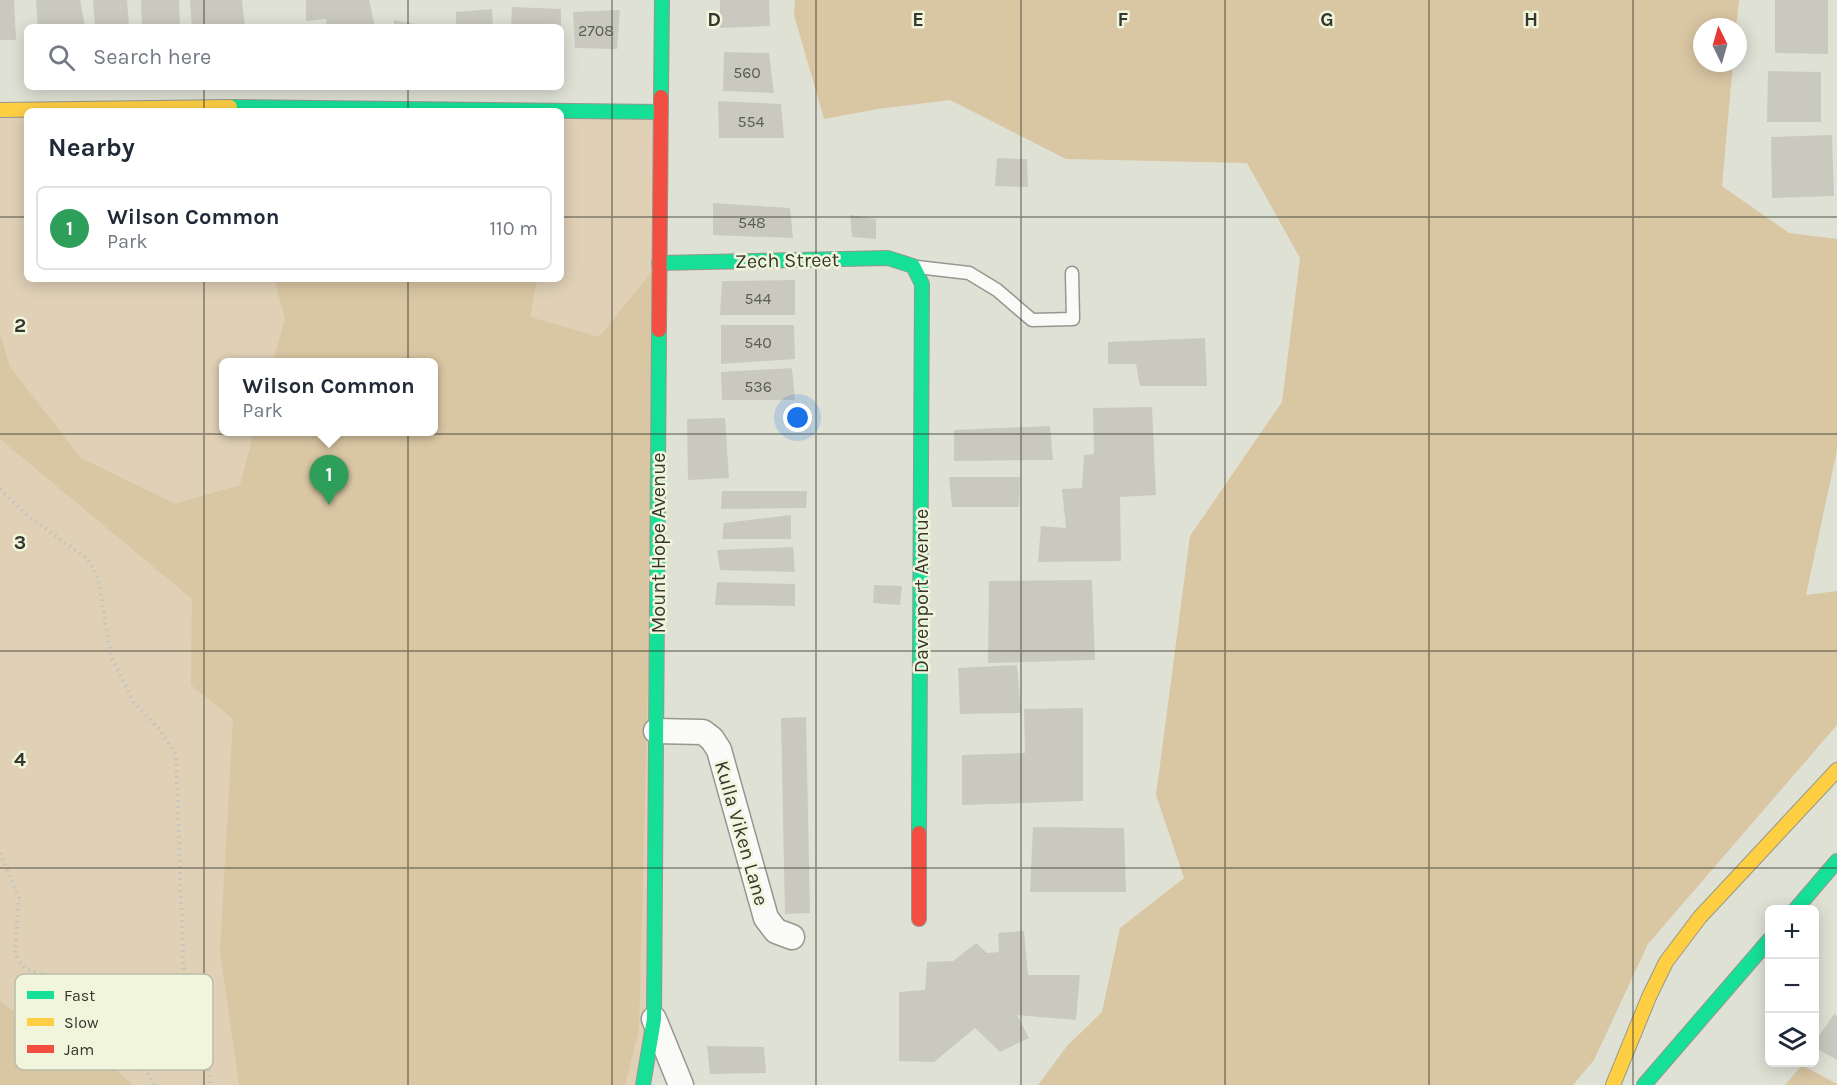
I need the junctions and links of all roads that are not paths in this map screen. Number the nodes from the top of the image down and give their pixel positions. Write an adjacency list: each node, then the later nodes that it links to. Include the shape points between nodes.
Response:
1 (662, 0): 7 (street, Mount Hope Avenue)
2 (142, 108): 3 (street)
3 (409, 108)
4 (0, 110): 5 (street)
5 (24, 110)
6 (564, 110): 7 (street)
7 (662, 112): 8 (street, Mount Hope Avenue)
8 (659, 263): 9 (street, Zech Street, via 888,258); 11 (street, Mount Hope Avenue)
9 (913, 266): 10 (lane, via 969,273 997,290 1032,320 1073,319); 15 (street, Davenport Avenue, via 922,284)
10 (1072, 273)
11 (656, 731): 16 (street, Kulla Viken Lane, via 703,732 712,738 719,750 766,918 776,931); 18 (street, Mount Hope Avenue)
12 (1837, 770): 21 (street, via 1700,917 1666,962)
13 (1837, 861): 14 (street)
14 (1798, 905)
15 (919, 919)
16 (792, 937)
17 (1765, 945): 22 (street)
18 (654, 1019): 19 (street, Mount Hope Avenue); 20 (street)
19 (643, 1085)
20 (681, 1085)
21 (1613, 1085)
22 (1644, 1085)

